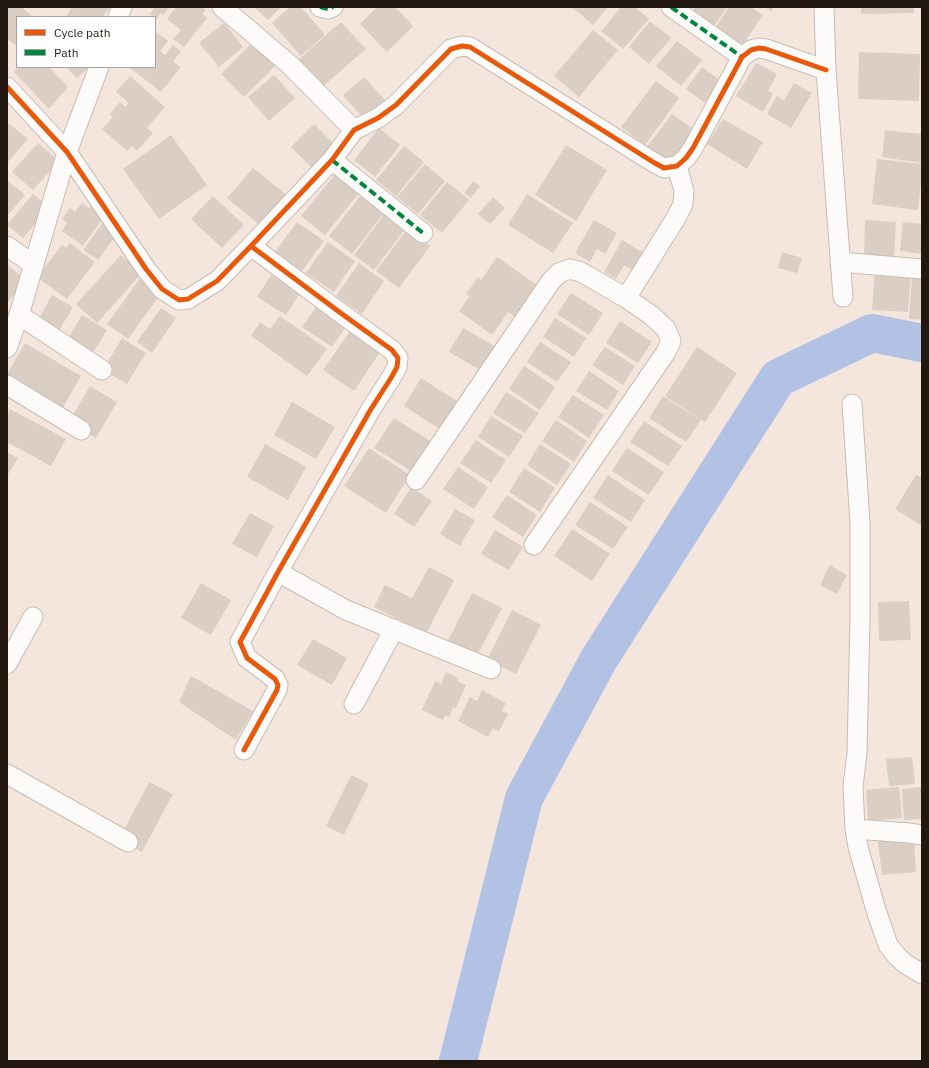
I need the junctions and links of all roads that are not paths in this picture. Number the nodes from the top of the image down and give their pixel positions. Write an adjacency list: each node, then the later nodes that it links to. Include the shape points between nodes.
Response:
1 (222, 7): 10 (street, via 290,64)
2 (320, 7): 3 (street)
3 (333, 7)
4 (671, 7): 6 (street)
5 (824, 7): 8 (street)
6 (742, 57): 8 (street, via 751,50 766,49); 13 (street, via 693,148)
7 (99, 68): 11 (street)
8 (826, 70): 17 (street)
9 (7, 87): 11 (street)
10 (354, 130): 12 (street); 13 (street, via 396,105 451,49 462,46 470,48 653,162 664,168)
11 (67, 152): 16 (street, via 146,269 162,289 179,300 188,299 217,281); 18 (street)
12 (332, 160): 14 (street); 16 (street)
13 (677, 166): 21 (street, via 684,191 684,204)
14 (423, 233)
15 (7, 246): 18 (street)
16 (251, 246): 30 (street, via 392,350 398,358 397,367 391,378)
17 (840, 262): 19 (street); 20 (street)
18 (34, 265): 22 (street)
19 (922, 269)
20 (843, 297)
21 (626, 298): 28 (street, via 581,272 570,269 559,273 551,281); 29 (street, via 666,329 671,341 666,352)
22 (19, 315): 23 (street); 24 (street)
23 (7, 348)
24 (102, 370)
25 (7, 385): 27 (street)
26 (852, 404): 38 (street, via 860,522 857,753 853,786)
27 (81, 430)
28 (416, 480)
29 (534, 544)
30 (278, 572): 32 (street, via 346,610); 36 (street, via 240,642 247,658 275,679 278,686)
31 (33, 617): 33 (street)
32 (394, 629): 34 (street); 35 (street)
33 (7, 664)
34 (492, 669)
35 (354, 704)
36 (244, 750)
37 (7, 774): 40 (street)
38 (855, 829): 39 (street); 41 (street, via 874,903 888,944 904,963)
39 (922, 835)
40 (128, 842)
41 (922, 974)

